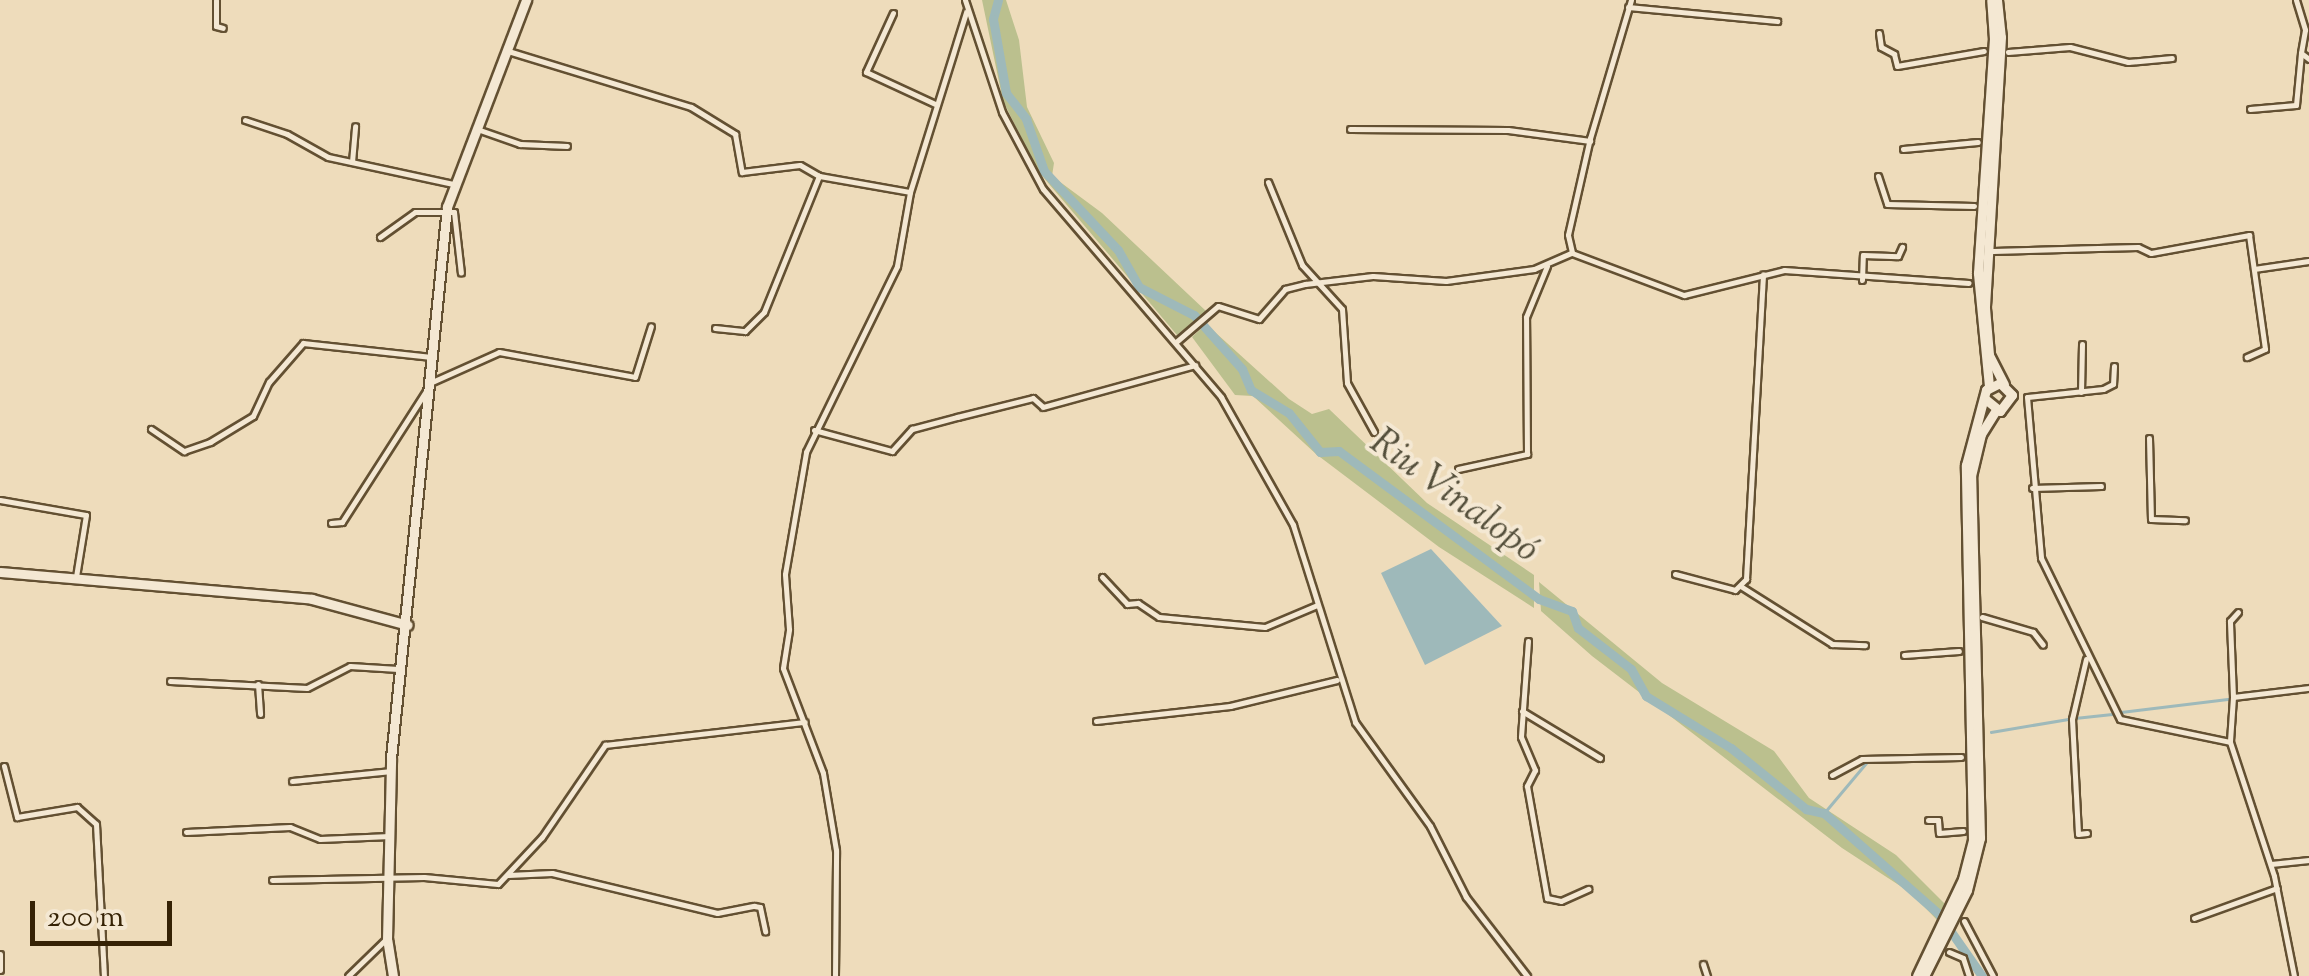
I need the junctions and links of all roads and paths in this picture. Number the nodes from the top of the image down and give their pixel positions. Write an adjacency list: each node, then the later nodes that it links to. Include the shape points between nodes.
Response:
1 (216, 0): 10 (street, via 216,26)
2 (526, 0): 14 (main road)
3 (965, 0): 7 (street)
4 (1994, 0): 57 (main road, via 2001,37 1985,308 1989,355); 59 (main road, via 1978,273)
5 (2296, 0): 11 (street)
6 (1630, 4): 9 (street); 25 (street)
7 (966, 12): 19 (street); 51 (street, via 982,36 1002,112 1043,189)
8 (893, 13): 19 (street, via 866,72)
9 (1777, 21)
10 (223, 28)
11 (2307, 28): 16 (street)
12 (1879, 33): 13 (street, via 1881,48 1894,54 1898,66)
13 (1984, 50)
14 (505, 51): 23 (main road); 30 (street, via 691,107 735,134 742,172 800,165)
15 (2008, 52): 17 (street, via 2070,47 2128,62)
16 (2301, 52): 18 (street); 20 (street, via 2296,105)
17 (2172, 58)
18 (2309, 59)
19 (937, 105): 34 (street)
20 (2250, 109)
21 (245, 120): 29 (street)
22 (355, 126): 29 (street)
23 (474, 128): 27 (street, via 520,144); 33 (main road)
24 (1350, 130): 25 (street, via 1524,130)
25 (1590, 141): 40 (street, via 1568,235)
26 (1978, 142): 28 (street)
27 (567, 146)
28 (1903, 149)
29 (352, 162): 33 (street)
30 (819, 176): 34 (street); 50 (street, via 764,312 745,331)
31 (1878, 176): 35 (street, via 1887,204)
32 (1268, 182): 47 (street, via 1302,265)
33 (453, 184): 36 (main road)
34 (910, 192): 64 (street, via 897,266)
35 (1974, 206)
36 (446, 211): 37 (street, via 414,212); 44 (street, via 454,212); 53 (main road)
37 (380, 237)
38 (1902, 247): 46 (street, via 1898,256 1863,255)
39 (1993, 251): 43 (street, via 2152,253 2249,235)
40 (1572, 252): 42 (street); 45 (street, via 1684,295)
41 (2308, 260): 43 (street)
42 (1547, 266): 47 (street, via 1446,282 1373,276); 67 (street, via 1526,318 1527,454)
43 (2254, 269): 54 (street, via 2265,348)
44 (461, 273)
45 (1763, 274): 46 (street, via 1784,270); 77 (street, via 1758,427)
46 (1862, 280): 48 (street)
47 (1319, 282): 51 (street, via 1284,289 1259,319 1223,306); 65 (street, via 1342,308 1348,383)
48 (1970, 283)
49 (652, 326): 58 (street, via 635,377 499,352)
50 (715, 328)
51 (1176, 342): 55 (street)
52 (2082, 344): 60 (street)
53 (432, 357): 58 (main road); 63 (street, via 303,343 268,382 253,416 210,442 184,451)
54 (2246, 357)
55 (1195, 365): 64 (street, via 1043,406 1033,398 953,418 912,430 892,450); 78 (street, via 1273,484)
56 (2114, 366): 60 (street, via 2112,384)
57 (2004, 384): 59 (main road); 62 (main road, via 2012,399)
58 (429, 386): 72 (street, via 342,522); 81 (main road)
59 (1989, 386): 61 (main road)
60 (2081, 392): 69 (street, via 2027,397)
61 (1984, 399): 62 (main road); 117 (main road, via 1965,477 1974,825)
62 (1996, 410): 117 (main road, via 1981,434 1971,476 1981,826)
63 (152, 428)
64 (814, 430): 96 (street, via 784,586 789,629 782,668)
65 (1374, 432)
66 (2149, 438): 71 (street, via 2151,518)
67 (1458, 469)
68 (2101, 486): 69 (street)
69 (2032, 488): 87 (street, via 2048,580)
70 (0, 500): 76 (street, via 86,515)
71 (2185, 520)
72 (330, 523)
73 (0, 572): 76 (main road)
74 (1675, 574): 77 (street, via 1700,584)
75 (1102, 577): 78 (street, via 1127,604 1138,603 1159,617 1266,627)
76 (75, 580): 81 (main road, via 312,599)
77 (1742, 587): 83 (street, via 1832,644)
78 (1318, 604): 89 (street)
79 (2238, 612): 93 (street, via 2230,622)
80 (1982, 617): 84 (street, via 2032,632)
81 (408, 624): 88 (main road)
82 (1528, 641): 94 (street)
83 (1865, 644)
84 (2044, 645)
85 (1958, 651): 86 (street)
86 (1904, 655)
87 (2087, 657): 98 (street, via 2126,724); 108 (street, via 2072,719 2078,834)
88 (402, 669): 91 (street, via 350,666 307,688); 102 (main road)
89 (1337, 680): 97 (street, via 1230,706); 131 (street, via 1368,747 1430,826 1466,898)
90 (170, 682): 91 (street)
91 (258, 684): 95 (street)
92 (2309, 688): 93 (street)
93 (2232, 697): 98 (street)
94 (1522, 710): 100 (street); 116 (street, via 1524,752 1536,770 1527,786 1547,898 1562,902)
95 (260, 714)
96 (804, 722): 112 (street, via 605,745); 130 (street, via 824,773 836,850 841,893)
97 (1096, 722)
98 (2230, 742): 111 (street)
99 (1961, 757): 103 (street, via 1862,758)
100 (1600, 758)
101 (4, 766): 127 (street, via 16,817 76,808 96,824)
102 (391, 771): 104 (street); 109 (main road)
103 (1832, 776)
104 (292, 781)
105 (1928, 820): 106 (street, via 1938,820 1939,833)
106 (1963, 831)
107 (186, 832): 109 (street, via 290,827 320,839)
108 (2087, 834)
109 (390, 836): 113 (main road)
110 (2309, 860): 111 (street)
111 (2271, 864): 115 (street)
112 (508, 875): 113 (street, via 492,885); 120 (street, via 552,873 717,913 760,907)
113 (390, 878): 114 (street); 121 (main road)
114 (272, 880)
115 (2277, 888): 118 (street); 137 (street)
116 (1588, 890)
117 (1956, 904): 122 (main road)
118 (2194, 918)
119 (1964, 921): 136 (street)
120 (766, 931)
121 (387, 938): 128 (street); 129 (main road)
122 (1938, 942): 133 (main road); 134 (main road)
123 (1949, 952): 135 (street, via 1964,958)
124 (0, 954): 126 (street)
125 (1703, 964): 132 (street)
126 (0, 970)
127 (104, 976)
128 (348, 976)
129 (393, 976)
130 (835, 976)
131 (1527, 976)
132 (1707, 976)
133 (1916, 976)
134 (1924, 976)
135 (1969, 976)
136 (1993, 976)
137 (2294, 976)

